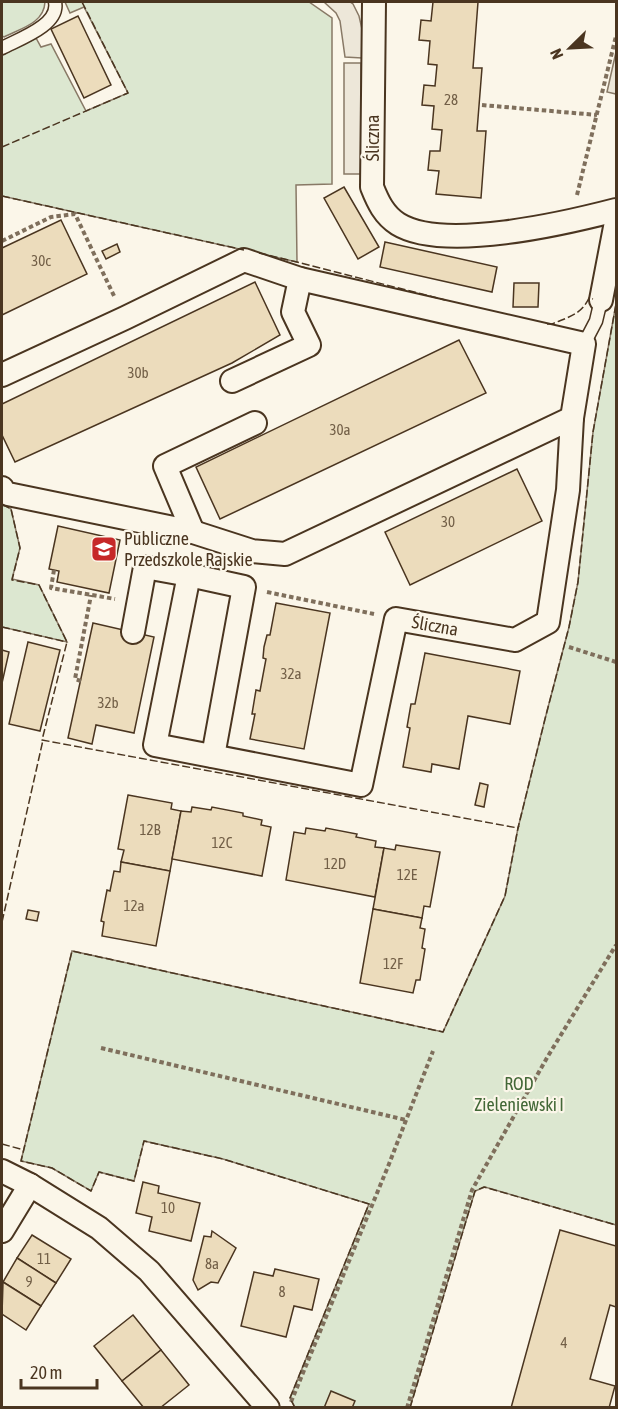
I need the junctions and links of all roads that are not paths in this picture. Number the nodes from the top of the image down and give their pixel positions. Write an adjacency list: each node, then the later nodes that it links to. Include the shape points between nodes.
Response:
1 (55, 2): 3 (lane, via 54,15 45,25)
2 (372, 2): 4 (street, Śliczna, via 372,187 379,206 397,224 417,232 453,236 493,234 571,222)
3 (2, 48)
4 (616, 210)
5 (616, 222): 7 (street, Śliczna)
6 (300, 279): 8 (street); 9 (street, via 244,260); 10 (street, via 293,312 309,345)
7 (601, 300): 8 (lane, Śliczna)
8 (584, 344): 11 (street, Śliczna)
9 (2, 375)
10 (232, 381)
11 (572, 418): 14 (street, via 285,554 252,551); 17 (street, Śliczna, via 568,490 548,622 515,640 396,619 361,785)
12 (255, 423): 14 (street, via 165,466)
13 (2, 488): 14 (street, via 3,493)
14 (193, 532)
15 (189, 575): 16 (street, via 145,567); 17 (street, via 243,587); 17 (street, Śliczna, via 155,745)
16 (133, 632)
17 (213, 756)
18 (2, 1171): 19 (street)
19 (30, 1185): 20 (street); 21 (street, via 99,1228 149,1271)
20 (2, 1231)
21 (268, 1407)

